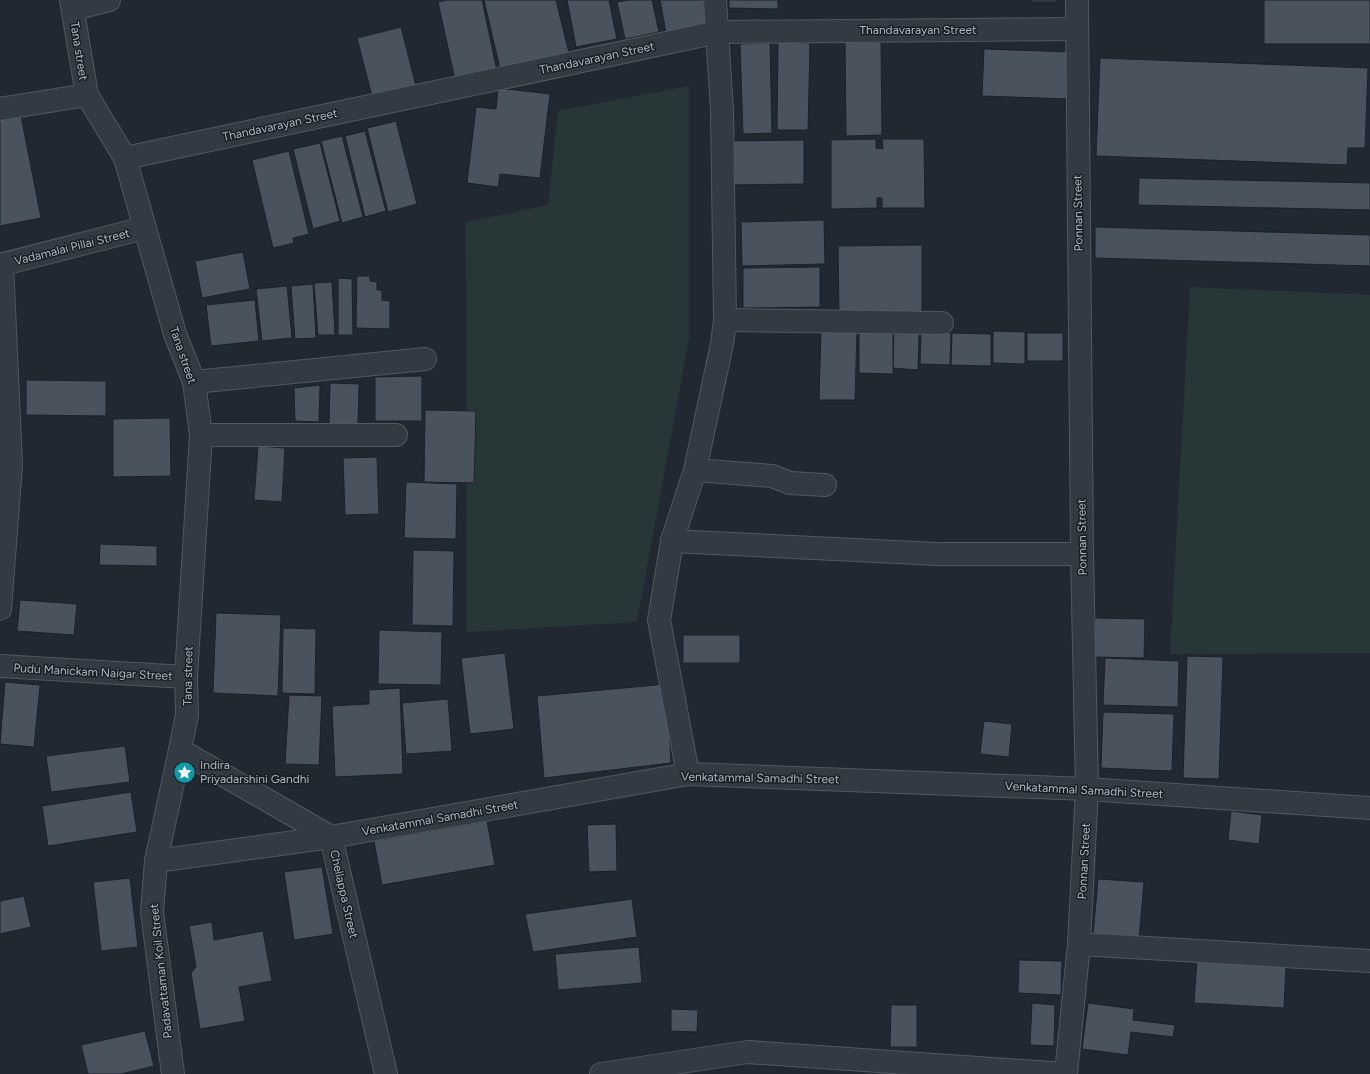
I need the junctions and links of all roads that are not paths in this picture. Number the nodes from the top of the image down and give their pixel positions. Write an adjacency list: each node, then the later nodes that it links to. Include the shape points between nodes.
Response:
1 (109, 0): 4 (street)
2 (715, 0): 6 (street)
3 (1077, 0): 5 (street, Ponnan Street)
4 (72, 4): 7 (street, Tana street)
5 (1076, 29): 6 (street, Thandavarayan Street); 21 (street, Ponnan Street)
6 (718, 32): 9 (street, Thandavarayan Street); 12 (street, via 722,111)
7 (86, 95): 8 (street); 9 (street, Tana street)
8 (0, 109)
9 (125, 158): 10 (street, Tana street)
10 (144, 228): 11 (street, Vadamalai Pillai Street); 15 (street, Tana street, via 175,334)
11 (1, 265): 22 (street, via 11,465)
12 (725, 320): 13 (street); 18 (street)
13 (942, 323)
14 (425, 359): 15 (street)
15 (194, 382): 16 (street, Tana street)
16 (202, 435): 17 (street); 24 (street, Tana street)
17 (396, 435)
18 (695, 470): 19 (street, via 772,476 790,483); 20 (street)
19 (825, 486)
20 (672, 541): 21 (street, via 937,554); 26 (street, via 659,620)
21 (1082, 554): 27 (street, Ponnan Street)
22 (0, 609)
23 (0, 666): 24 (street, Pudu Manickam Naigar Street)
24 (186, 677): 25 (street, Tana street, via 187,715)
25 (180, 750): 29 (street, Chellappa Street); 30 (street, Padavattaman Koil Street)
26 (688, 774): 27 (street, Venkatammal Samadhi Street); 29 (street, Venkatammal Samadhi Street)
27 (1088, 788): 28 (street, Venkatammal Samadhi Street); 31 (street, Ponnan Street)
28 (1370, 808)
29 (331, 837): 30 (street, Venkatammal Samadhi Street); 34 (street, Chellappa Street)
30 (156, 861): 33 (street, Padavattaman Koil Street, via 152,912)
31 (1079, 944): 32 (street); 36 (street, Ponnan Street)
32 (1370, 961)
33 (173, 1074)
34 (386, 1074)
35 (601, 1074): 36 (street, via 748,1052)
36 (1066, 1074)

